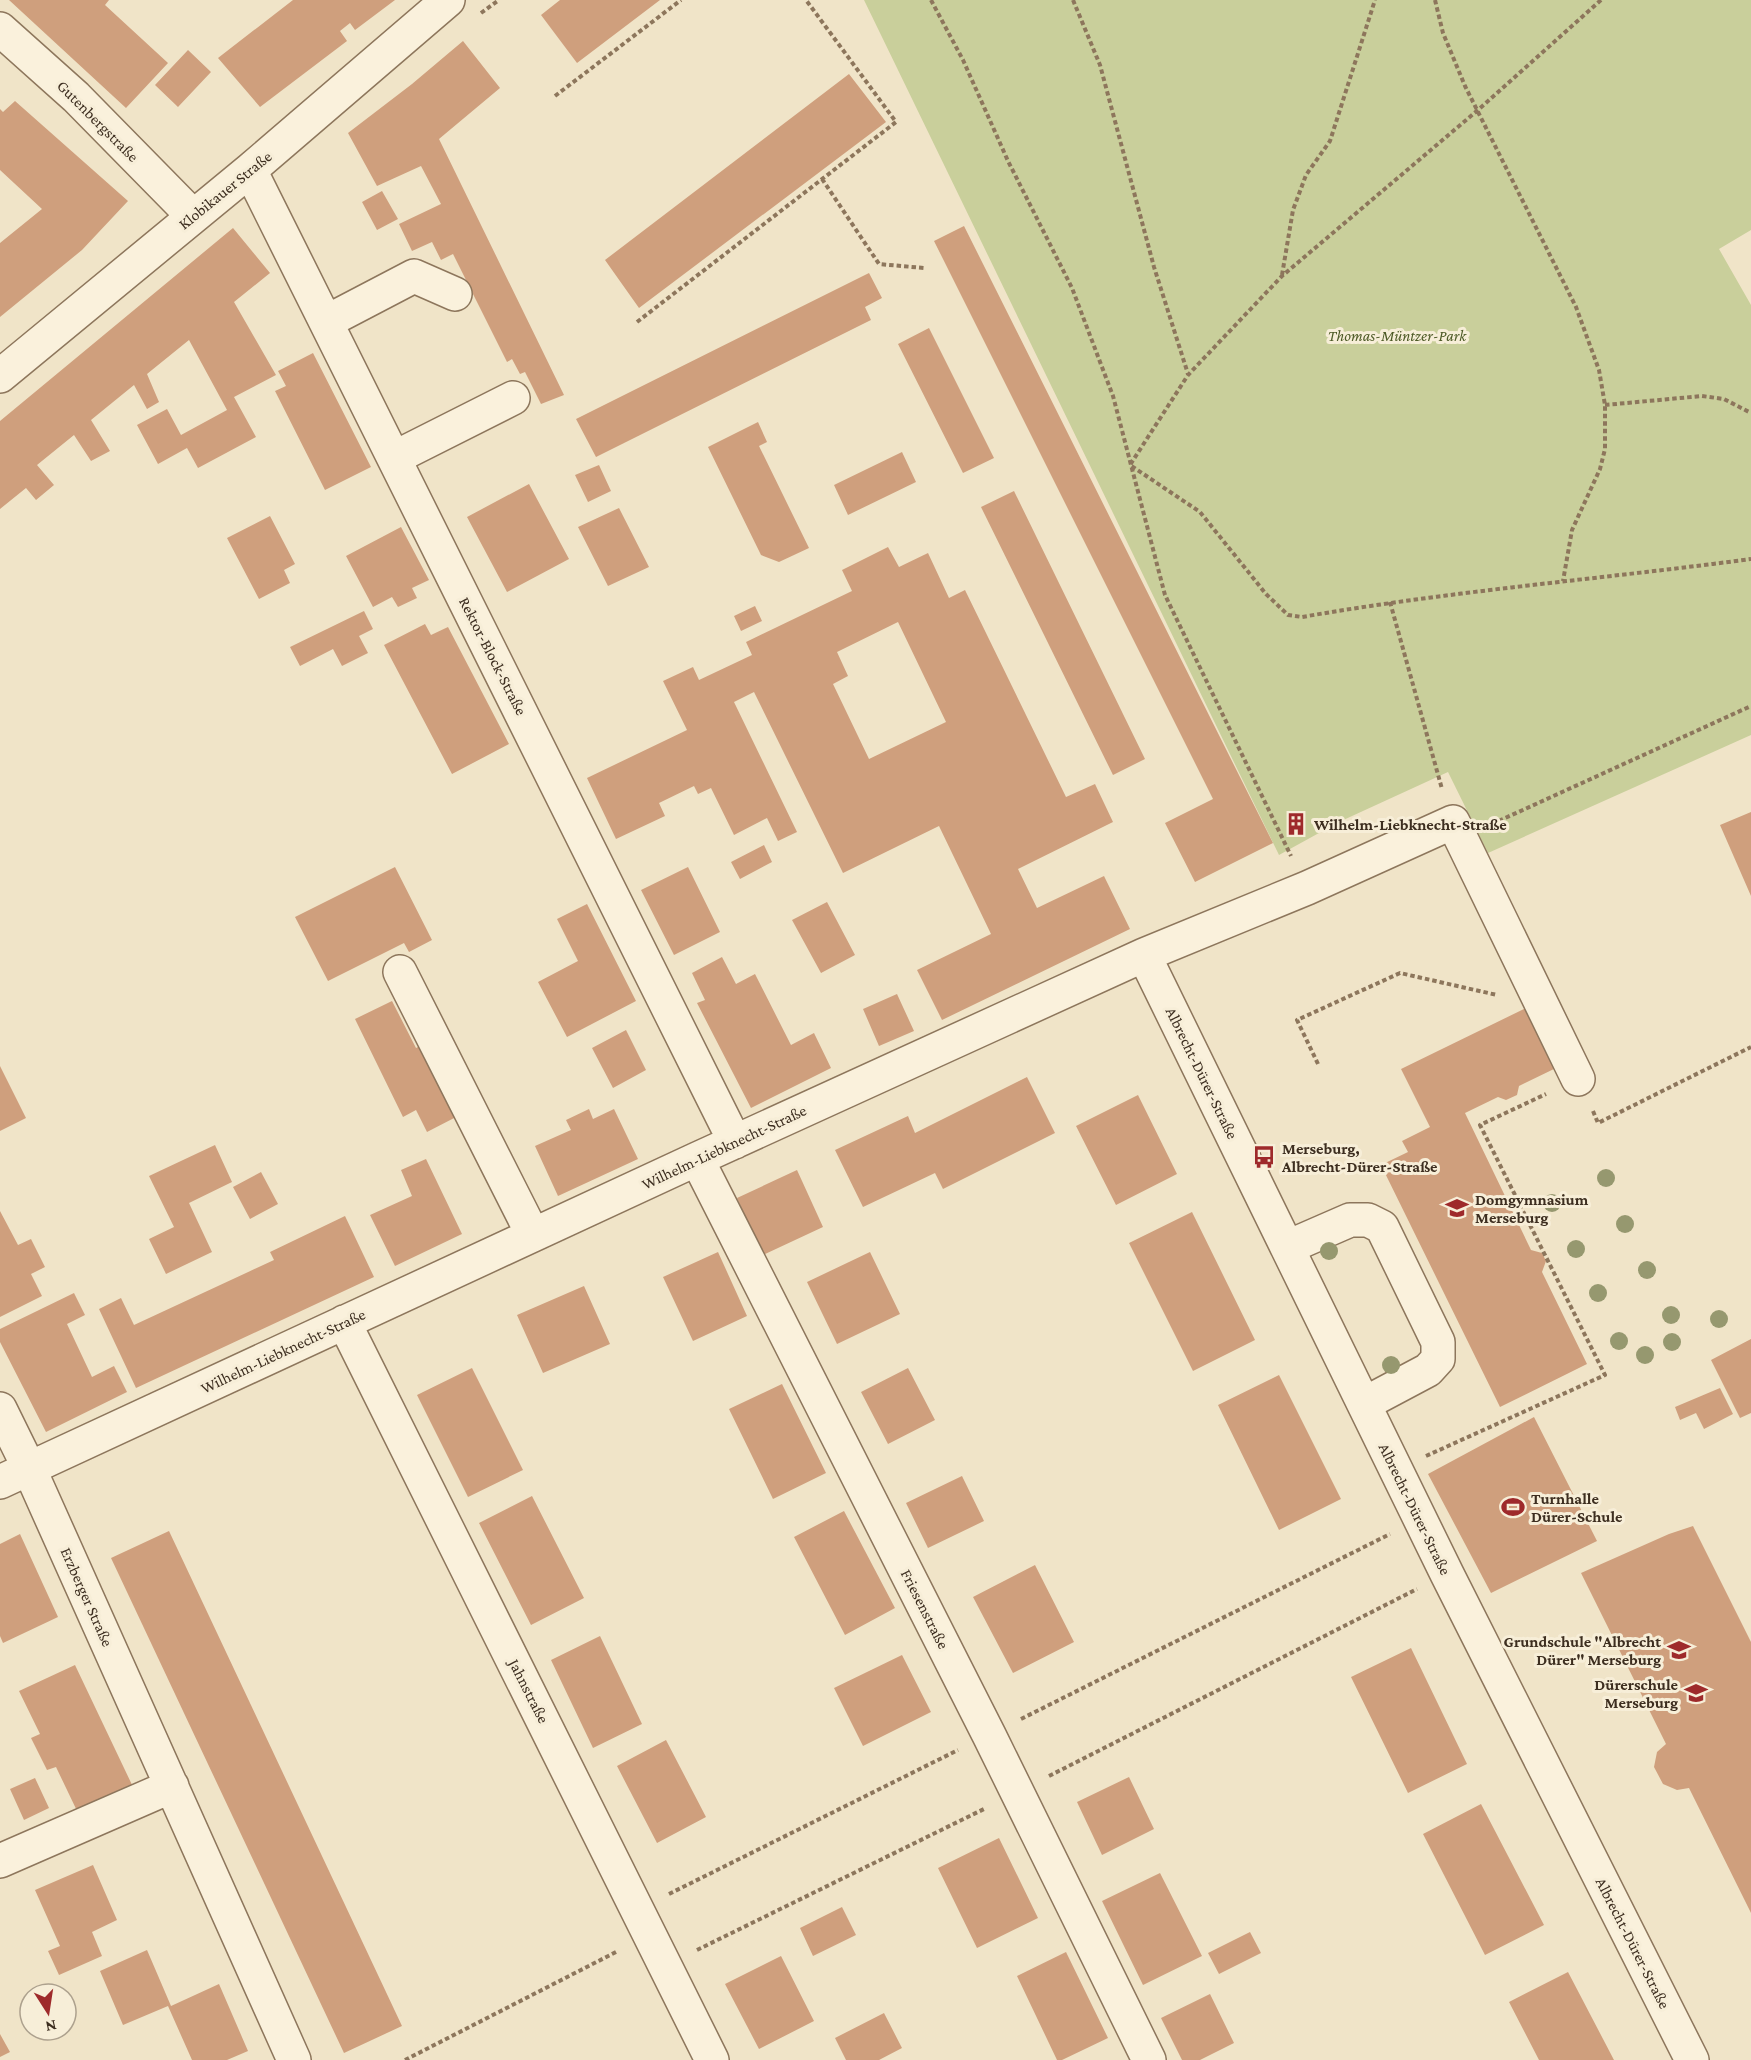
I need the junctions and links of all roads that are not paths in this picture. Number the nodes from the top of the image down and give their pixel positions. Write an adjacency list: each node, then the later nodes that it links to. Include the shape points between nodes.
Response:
1 (448, 0): 3 (street, Klobikauer Straße)
2 (0, 29): 4 (street, Gutenbergstraße, via 76,97)
3 (250, 170): 4 (street, Klobikauer Straße); 6 (street, Rektor-Block-Straße)
4 (193, 216): 7 (street, Klobikauer Straße)
5 (455, 294): 6 (street, via 414,276)
6 (326, 322): 9 (street, Rektor-Block-Straße)
7 (0, 376)
8 (513, 398): 9 (street)
9 (394, 458): 13 (street, Rektor-Block-Straße)
10 (1144, 955): 12 (street, Wilhelm-Liebknecht-Straße, via 1454,822); 13 (street, Wilhelm-Liebknecht-Straße); 16 (street, Albrecht-Dürer-Straße)
11 (400, 972): 15 (street)
12 (1578, 1079)
13 (735, 1142): 14 (street, Wilhelm-Liebknecht-Straße)
14 (697, 1159): 15 (street, Wilhelm-Liebknecht-Straße); 26 (street, Friesenstraße)
15 (533, 1235): 17 (street, Wilhelm-Liebknecht-Straße)
16 (1288, 1247): 18 (street, Albrecht-Dürer-Straße); 18 (street, via 1350,1220 1368,1220 1382,1227 1438,1342 1438,1359 1428,1370)
17 (344, 1322): 20 (street, Wilhelm-Liebknecht-Straße); 25 (street, Jahnstraße)
18 (1364, 1404): 27 (street, Albrecht-Dürer-Straße)
19 (0, 1408): 20 (street, Erzberger Straße)
20 (29, 1468): 21 (street, Wilhelm-Liebknecht-Straße); 22 (street, Erzberger Straße)
21 (0, 1482)
22 (172, 1786): 23 (street); 24 (street, Erzberger Straße)
23 (0, 1861)
24 (294, 2060)
25 (712, 2060)
26 (1149, 2060)
27 (1692, 2060)

